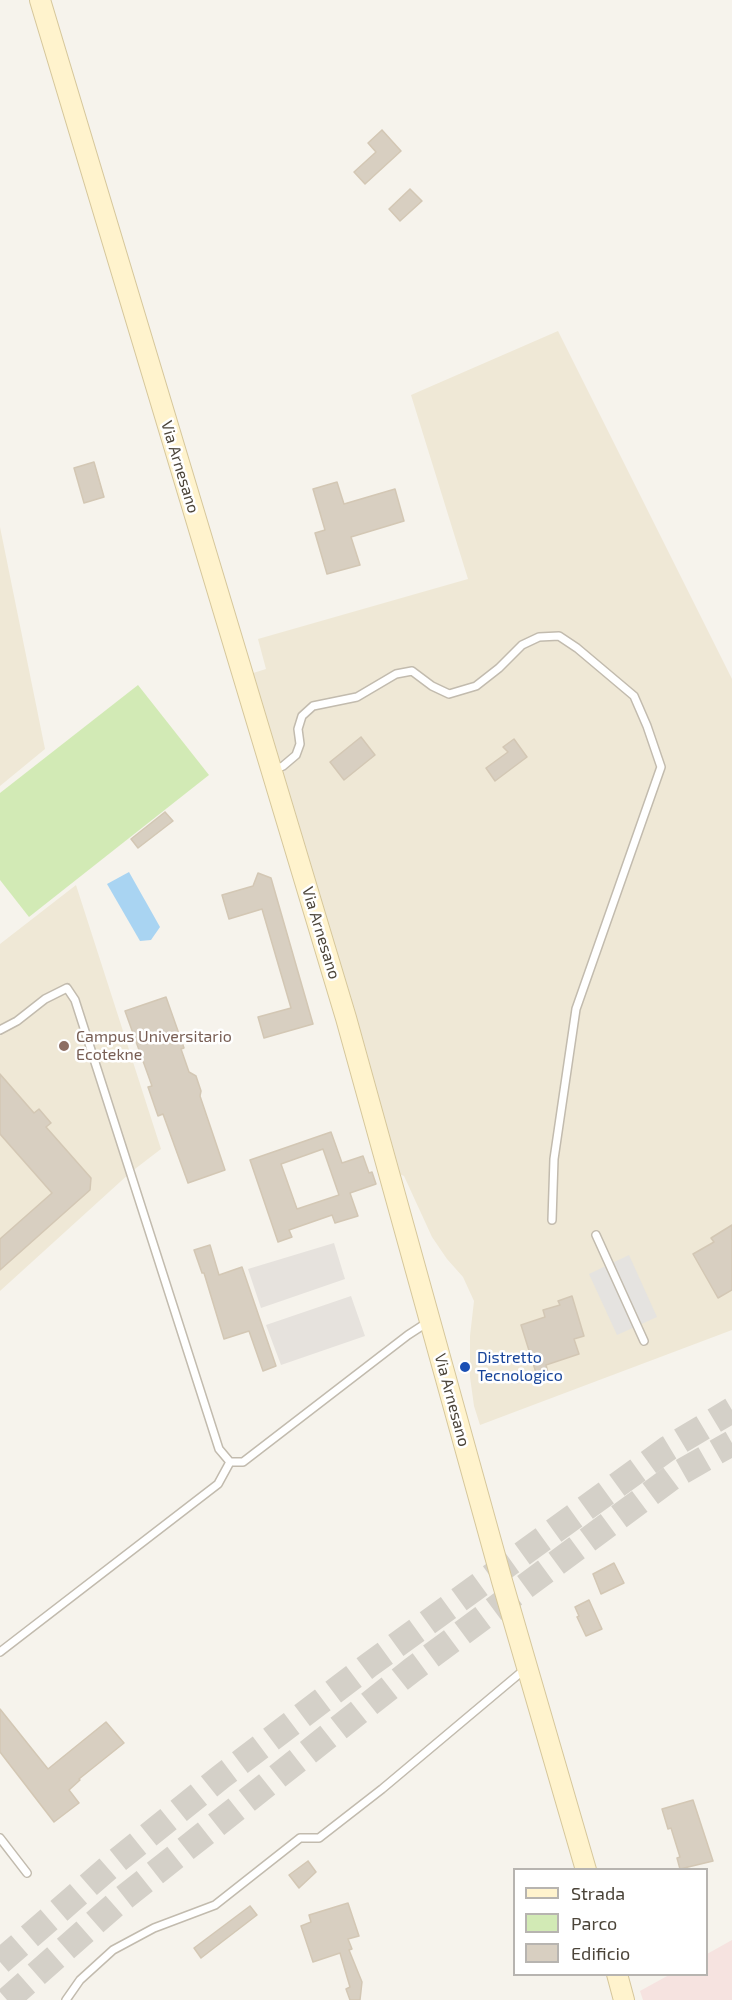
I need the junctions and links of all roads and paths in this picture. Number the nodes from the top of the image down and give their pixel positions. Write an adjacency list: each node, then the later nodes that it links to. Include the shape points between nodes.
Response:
1 (39, 0): 2 (main road, Via Arnesano)
2 (272, 771): 4 (lane, via 296,755 302,716 313,706 357,697 396,674 412,671 449,694 476,686 522,645 539,637 559,636 634,696 661,767 576,1009 554,1159); 6 (main road, Via Arnesano)
3 (0, 1030): 8 (lane, via 67,988 75,1000 219,1449)
4 (552, 1220)
5 (596, 1235): 7 (lane)
6 (430, 1320): 8 (lane, via 243,1462); 10 (main road, Via Arnesano)
7 (644, 1341)
8 (230, 1462): 9 (lane, via 218,1484)
9 (0, 1652)
10 (527, 1668): 12 (main road, Via Arnesano); 15 (lane, via 319,1838 300,1838 215,1905 154,1928 113,1950 80,1980)
11 (0, 1838): 13 (lane)
12 (586, 1868)
13 (27, 1873)
14 (618, 1976): 16 (main road)
15 (66, 2000)
16 (624, 2000)

